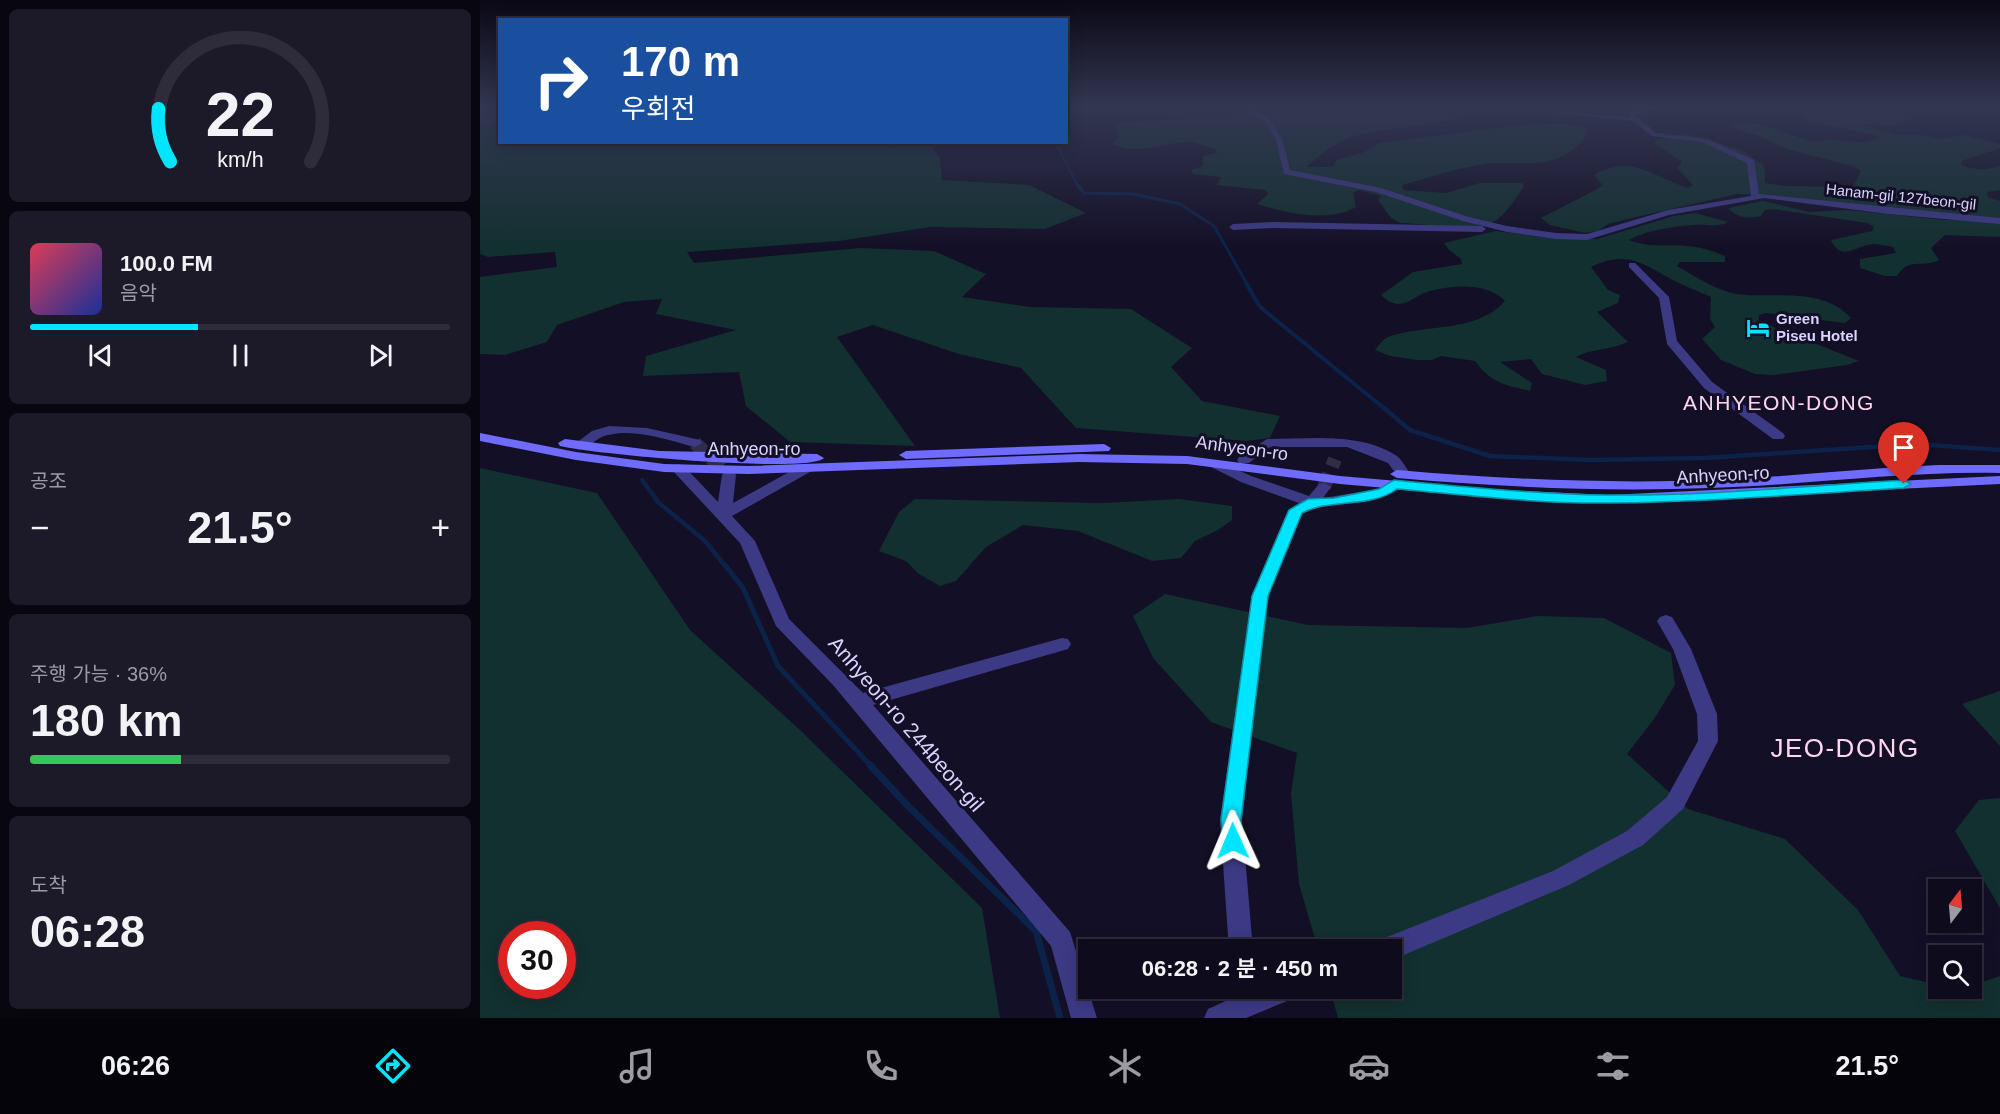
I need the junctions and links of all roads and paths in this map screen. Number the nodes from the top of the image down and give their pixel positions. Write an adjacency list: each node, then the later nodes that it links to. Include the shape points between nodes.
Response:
1 (1283, 155): 6 (street, Hanam-gil 127beon-gil, via 1287,172 1378,190)
2 (1734, 155): 3 (street, via 1751,162)
3 (1755, 197): 4 (street, Hanam-gil 127beon-gil); 6 (street, Hanam-gil 127beon-gil, via 1668,213 1587,237)
4 (2000, 221)
5 (1233, 227): 6 (street)
6 (1507, 229)
7 (1632, 265): 9 (street, via 1664,297 1671,342 1708,385)
8 (480, 427): 12 (street, Anhyeon-ro)
9 (1778, 436)
10 (480, 437): 15 (street, Anhyeon-ro, via 576,456)
11 (695, 443): 12 (street, via 614,431 600,433)
12 (579, 446): 13 (street, Anhyeon-ro, via 728,459 1082,447)
13 (1244, 459): 19 (street, Anhyeon-ro); 19 (street, via 1267,443 1347,443 1393,460)
14 (1216, 464): 16 (street, Anhyeon-ro, via 1079,458); 19 (street, Anhyeon-ro, via 1329,479); 21 (street, via 1246,479)
15 (678, 468): 16 (street, Anhyeon-ro); 22 (street, Anhyeon-ro 244beon-gil)
16 (805, 469): 22 (street)
17 (2000, 469): 19 (street, Anhyeon-ro, via 1623,487)
18 (729, 475): 22 (street)
19 (1399, 480): 20 (street, Anhyeon-ro, via 1501,494 1608,499); 21 (street, via 1383,492 1334,502)
20 (2000, 480)
21 (1318, 494): 26 (street, via 1296,510 1260,596 1231,820)
22 (724, 514): 25 (street, Anhyeon-ro 244beon-gil, via 747,541 782,622)
23 (1666, 621): 27 (street, via 1682,649 1707,714 1708,741 1675,804 1635,838 1561,878)
24 (1062, 645): 25 (street)
25 (858, 702): 29 (street, Anhyeon-ro 244beon-gil, via 1061,940)
26 (1240, 939)
27 (1402, 943)
28 (1242, 999): 30 (street)
29 (1084, 1018)
30 (1217, 1018)

